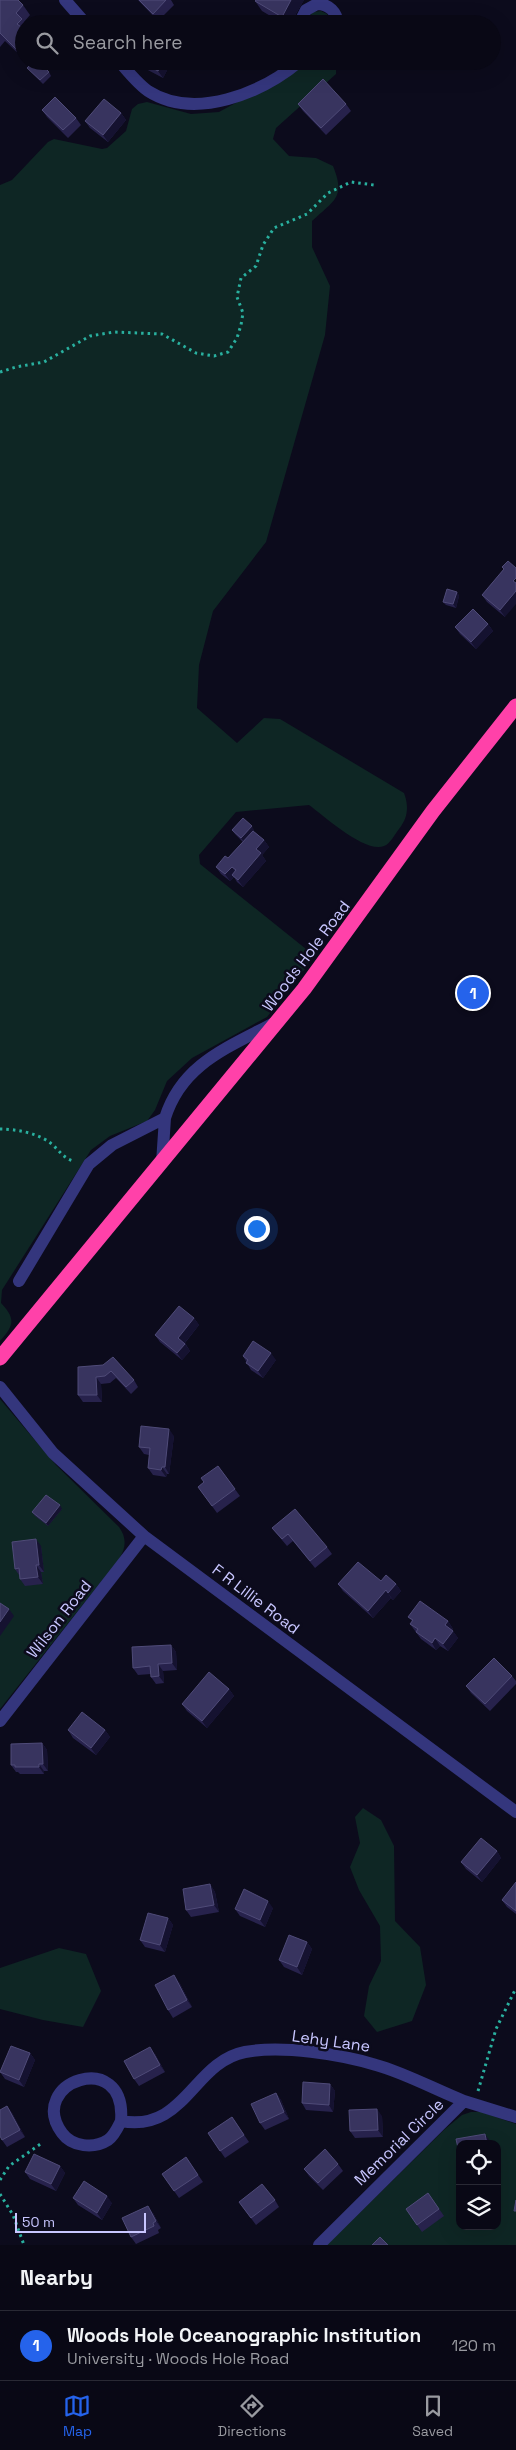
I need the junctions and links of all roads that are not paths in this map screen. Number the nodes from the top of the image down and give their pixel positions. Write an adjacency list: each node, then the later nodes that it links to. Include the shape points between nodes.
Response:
1 (64, 0): 2 (street)
2 (78, 15)
3 (305, 15): 4 (street, via 309,8 321,4)
4 (335, 15)
5 (127, 70): 6 (street, via 150,92 176,102 202,104 250,90)
6 (288, 70)
7 (516, 706): 8 (highway, Woods Hole Road, via 437,805)
8 (280, 1020): 9 (street, via 203,1062 170,1101); 10 (highway, Woods Hole Road)
9 (165, 1118): 10 (street); 11 (street, via 112,1145 89,1164)
10 (162, 1163): 12 (highway, Woods Hole Road)
11 (20, 1281)
12 (0, 1358)
13 (0, 1387): 14 (street, F R Lillie Road, via 53,1454)
14 (144, 1536): 15 (street, Wilson Road); 16 (street, F R Lillie Road)
15 (0, 1721)
16 (516, 1812)
17 (469, 2102): 18 (street); 19 (street, Lehy Lane, via 378,2065 338,2056 299,2050 244,2052 226,2059 164,2116 135,2124); 20 (street, Memorial Circle)
18 (516, 2116)
19 (121, 2121): 19 (street, via 108,2139 84,2145 72,2142 64,2136 55,2119 58,2095 78,2080 88,2077 100,2079 117,2093 122,2109)
20 (319, 2245)

